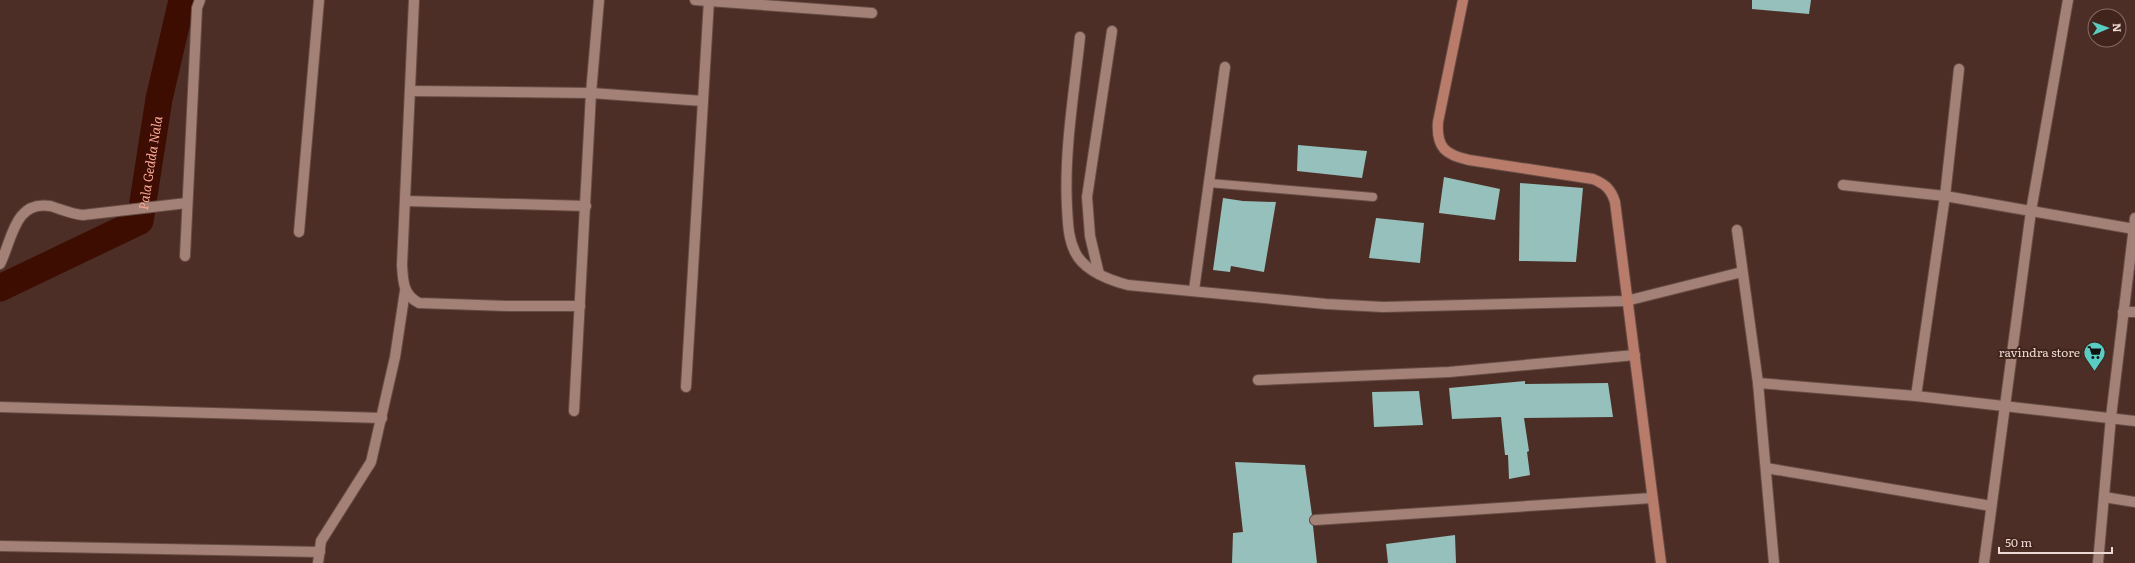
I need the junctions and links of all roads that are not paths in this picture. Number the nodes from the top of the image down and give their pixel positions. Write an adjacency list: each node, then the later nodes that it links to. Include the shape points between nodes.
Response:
1 (200, 0): 22 (street, via 197,8)
2 (319, 0): 28 (street)
3 (414, 0): 14 (street)
4 (599, 0): 15 (street)
5 (695, 0): 6 (street)
6 (708, 0): 9 (street); 16 (street)
7 (1463, 0): 35 (street, via 1438,122 1437,133 1440,142 1445,151 1454,157 1593,179 1603,183 1612,191 1615,202)
8 (2068, 0): 24 (street)
9 (872, 13)
10 (1112, 31): 32 (street, via 1087,197 1090,236)
11 (1080, 37): 32 (street, via 1066,172 1069,237 1075,253 1083,264)
12 (1226, 67): 17 (street)
13 (1959, 70): 19 (street)
14 (411, 91): 15 (street); 21 (street)
15 (591, 94): 16 (street); 23 (street)
16 (703, 101): 42 (street)
17 (1209, 183): 20 (lane); 34 (street)
18 (1842, 185): 19 (street)
19 (1946, 196): 24 (street); 43 (street)
20 (1373, 197)
21 (406, 201): 23 (street); 33 (street, via 402,265)
22 (187, 203): 29 (street); 30 (street, via 83,215 43,206 26,210 18,218)
23 (586, 206): 36 (street)
24 (2031, 211): 26 (street); 44 (street)
25 (2135, 218): 26 (street)
26 (2134, 229): 37 (street)
27 (1737, 230): 31 (street)
28 (299, 232)
29 (185, 256)
30 (0, 264)
31 (1742, 272): 35 (street); 41 (street)
32 (1098, 274): 34 (street, via 1128,286)
33 (406, 290): 36 (street, via 411,299 419,303); 48 (street)
34 (1194, 290): 35 (street, via 1326,304 1383,307)
35 (1626, 302): 39 (street)
36 (580, 306): 46 (street)
37 (2123, 312): 38 (street); 47 (street)
38 (2135, 312)
39 (1635, 355): 40 (street, via 1449,372); 52 (street)
40 (1258, 380)
41 (1758, 383): 43 (street); 50 (street)
42 (686, 387)
43 (1916, 396): 44 (street)
44 (2005, 406): 47 (street); 54 (street)
45 (0, 407): 48 (street)
46 (574, 411)
47 (2111, 417): 49 (street); 51 (street)
48 (382, 418): 57 (street, via 370,462 321,541)
49 (2135, 421)
50 (1766, 468): 54 (street); 60 (street)
51 (2104, 497): 53 (street); 62 (street)
52 (1652, 498): 55 (street); 59 (street)
53 (2135, 502)
54 (1991, 506): 61 (street)
55 (1316, 520)
56 (0, 546): 57 (street)
57 (320, 552): 58 (street)
58 (318, 563)
59 (1661, 563)
60 (1774, 563)
61 (1984, 563)
62 (2098, 563)

